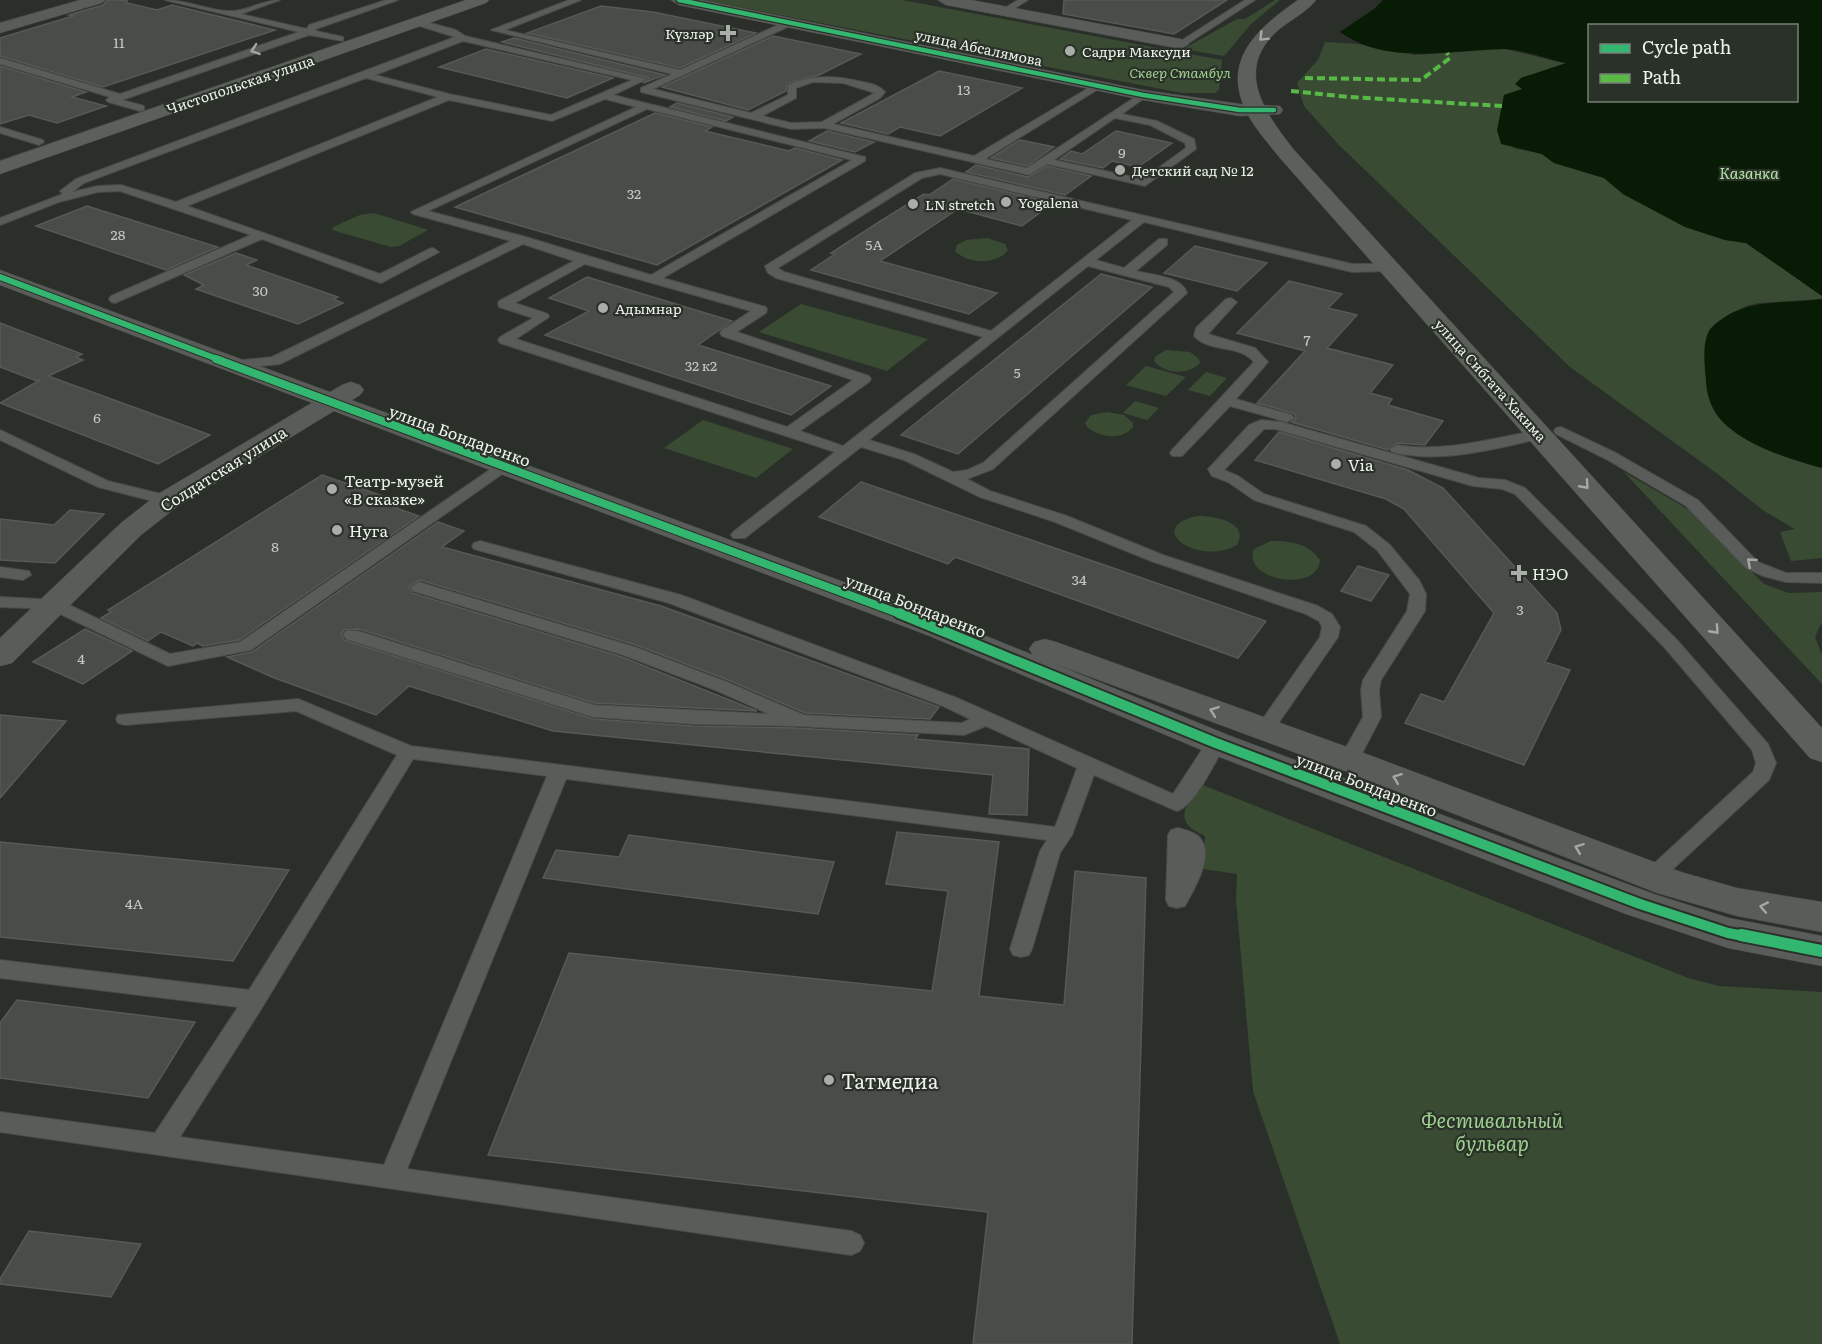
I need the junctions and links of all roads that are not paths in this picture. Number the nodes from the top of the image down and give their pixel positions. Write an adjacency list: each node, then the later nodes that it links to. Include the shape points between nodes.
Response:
1 (97, 0): 19 (street)
2 (170, 0): 15 (lane)
3 (276, 0): 15 (lane)
4 (394, 0): 20 (lane, via 312,27)
5 (452, 0): 24 (main road, Чистопольская улица)
6 (481, 0): 17 (main road, Чистопольская улица)
7 (577, 0): 28 (lane, via 495,30)
8 (679, 0): 18 (street, улица Абсалямова)
9 (946, 0): 13 (street)
10 (1024, 0): 13 (lane)
11 (1251, 0): 16 (lane)
12 (1315, 3): 26 (main road, улица Сибгата Хакима); 35 (main road, улица Сибгата Хакима, one-way to 35, via 1278,21 1256,44 1247,61 1246,82)
13 (1004, 10): 25 (street)
14 (1219, 12): 16 (lane)
15 (232, 14): 20 (lane)
16 (1229, 14): 25 (lane)
17 (416, 22): 23 (lane); 48 (main road, Чистопольская улица)
18 (791, 22): 28 (lane); 30 (street, улица Абсалямова)
19 (0, 28)
20 (311, 31): 22 (lane); 24 (lane)
21 (268, 32): 22 (lane)
22 (291, 38): 33 (lane, one-way to 33)
23 (462, 38): 29 (lane); 32 (lane, via 642,79)
24 (340, 39): 38 (main road, Чистопольская улица)
25 (1181, 44)
26 (1276, 45)
27 (0, 61): 33 (lane)
28 (682, 72): 41 (lane, via 644,90)
29 (365, 75): 34 (lane); 49 (lane, via 80,181)
30 (1097, 86): 31 (street, улица Абсалямова); 39 (lane)
31 (1143, 94): 35 (street, улица Абсалямова, via 1240,110); 40 (lane)
32 (605, 96): 34 (lane, via 552,118); 36 (lane)
33 (120, 97): 38 (lane, via 111,100)
34 (448, 97): 50 (lane)
35 (1265, 103): 60 (main road, улица Сибгата Хакима, via 1287,154); 72 (main road, улица Сибгата Хакима, via 1410,265)
36 (646, 106): 54 (lane, via 417,212); 63 (lane, via 861,159)
37 (1039, 106): 39 (lane)
38 (140, 108): 44 (main road, Чистопольская улица)
39 (1058, 110): 46 (lane)
40 (1113, 115): 47 (lane); 47 (lane, via 1153,123 1190,141 1191,149 1145,183)
41 (752, 117): 42 (lane, via 791,126); 42 (lane, via 793,96 791,87 807,79 828,77 880,92)
42 (824, 125): 46 (lane)
43 (0, 130): 44 (lane)
44 (39, 142): 45 (main road, Чистопольская улица)
45 (0, 155)
46 (976, 160): 47 (lane, via 1029,172)
47 (1046, 161)
48 (0, 168)
49 (55, 199): 50 (lane, via 121,188); 52 (lane)
50 (177, 206): 53 (lane)
51 (1142, 218): 59 (lane); 60 (lane, via 1352,268); 66 (lane, via 947,172 929,172 771,266 780,275)
52 (0, 222)
53 (262, 236): 56 (lane, via 381,279); 64 (lane)
54 (522, 240): 58 (lane); 67 (lane)
55 (1163, 242): 61 (lane)
56 (433, 252)
57 (0, 257): 64 (street, улица Бондаренко)
58 (584, 260): 63 (lane); 71 (lane, via 504,304 543,317 505,340)
59 (1086, 262): 61 (lane); 66 (lane, via 1067,271)
60 (1389, 267): 72 (main road, улица Сибгата Хакима)
61 (1128, 272): 78 (lane, via 1173,284 1181,293 988,466)
62 (0, 277): 68 (street, улица Бондаренко)
63 (653, 279): 71 (lane, via 761,309 727,333 864,378)
64 (116, 299): 67 (street, улица Бондаренко)
65 (1232, 302): 70 (lane, via 1201,331 1201,336 1248,351 1261,362)
66 (992, 335): 74 (lane)
67 (275, 360): 68 (lane); 69 (street, улица Бондаренко)
68 (234, 365): 69 (street, улица Бондаренко)
69 (341, 396): 77 (street, улица Бондаренко); 79 (street, Солдатская улица); 80 (street, улица Бондаренко)
70 (1227, 401): 72 (lane, via 1414,453 1439,453); 76 (lane)
71 (788, 433): 75 (lane)
72 (1550, 433): 84 (lane, one-way to 72, via 1793,579 1759,569 1692,503 1611,456); 90 (main road, улица Сибгата Хакима); 96 (main road, улица Сибгата Хакима, one-way to 96)
73 (0, 434): 79 (lane, via 103,484)
74 (858, 441): 75 (lane); 78 (lane, via 909,457)
75 (845, 451): 80 (lane)
76 (1177, 453)
77 (503, 467): 87 (lane, via 245,646 168,660); 95 (street, улица Бондаренко, via 938,628)
78 (951, 477): 94 (lane, via 986,494 1326,618 1331,627 1329,637)
79 (168, 500): 87 (street, Солдатская улица, via 131,529)
80 (739, 535): 94 (street, улица Бондаренко, one-way to 80)
81 (480, 546): 92 (lane, via 675,599)
82 (0, 572): 83 (lane)
83 (23, 575)
84 (1821, 579)
85 (418, 587): 93 (lane, via 629,651)
86 (0, 602): 87 (lane)
87 (53, 604): 89 (street, Солдатская улица)
88 (352, 635): 93 (lane, via 594,711)
89 (0, 656)
90 (1822, 716)
91 (125, 719): 97 (lane, via 298,705)
92 (987, 719): 93 (lane, via 964,729); 99 (lane)
93 (801, 721)
94 (1264, 730): 98 (street, улица Бондаренко)
95 (1216, 742): 99 (lane, via 1177,804); 105 (street, улица Бондаренко, via 1671,914 1728,933)
96 (1822, 750)
97 (408, 752): 100 (lane); 107 (lane)
98 (1349, 760): 102 (street, улица Бондаренко, one-way to 98); 102 (lane, via 1372,717 1372,680 1416,611 1418,594 1383,547 1368,534 1351,525 1259,497 1217,473 1216,469 1261,424 1520,491 1671,644 1761,748 1766,763 1762,775)
99 (1088, 764): 101 (lane)
100 (559, 771): 101 (lane); 110 (lane)
101 (1062, 835): 104 (lane, via 1050,851)
102 (1653, 876): 103 (street, улица Бондаренко, one-way to 102, via 1718,897)
103 (1822, 917)
104 (1021, 949)
105 (1822, 951)
106 (0, 969): 107 (lane)
107 (255, 1000): 109 (lane)
108 (0, 1122): 109 (lane)
109 (161, 1145): 110 (lane)
110 (391, 1178): 111 (lane)
111 (851, 1243)

